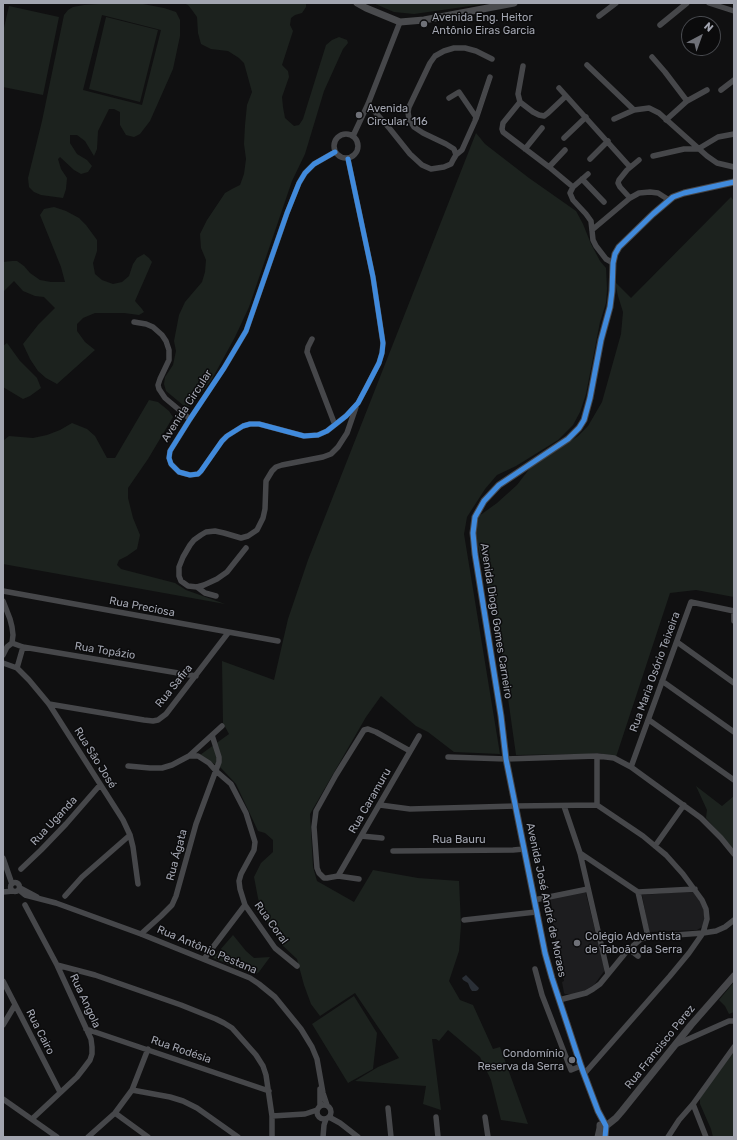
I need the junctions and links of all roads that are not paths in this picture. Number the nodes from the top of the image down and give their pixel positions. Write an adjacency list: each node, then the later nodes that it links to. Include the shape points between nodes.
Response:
1 (357, 3): 8 (main road)
2 (514, 3): 8 (main road)
3 (616, 3): 7 (street)
4 (687, 3): 9 (street)
5 (709, 3): 6 (street)
6 (734, 11)
7 (599, 16)
8 (400, 22): 23 (street)
9 (660, 25)
10 (652, 57): 21 (street)
11 (492, 59): 38 (street, via 465,48 454,48 435,56 409,107 409,119 414,127 450,146)
12 (587, 65): 24 (street)
13 (523, 66): 22 (street, via 518,94)
14 (490, 76): 26 (street)
15 (734, 80): 18 (street)
16 (559, 88): 19 (street)
17 (707, 90): 21 (street)
18 (721, 90)
19 (566, 96): 22 (street, via 544,116); 25 (street)
20 (449, 98): 26 (street, via 459,92)
21 (687, 101): 28 (street)
22 (520, 102): 34 (street, via 503,123 502,129)
23 (368, 104): 31 (street); 38 (street, via 422,165 431,169 444,167 450,164)
24 (634, 110): 27 (street); 28 (street, via 649,108)
25 (586, 117): 32 (street); 33 (street)
26 (476, 119): 38 (street, via 462,150)
27 (614, 119)
28 (666, 120): 35 (street)
29 (542, 128): 34 (street)
30 (734, 134): 35 (street, via 718,137)
31 (353, 136): 37 (street, via 345,134 338,137 334,144); 40 (street, via 359,147 355,155)
32 (564, 138)
33 (608, 141): 41 (street); 44 (street)
34 (525, 149): 43 (street)
35 (698, 149): 39 (street, via 684,149); 45 (street, via 717,163)
36 (565, 150): 43 (street)
37 (335, 152): 40 (street, via 341,158); 58 (street, Avenida Circular, via 314,164 299,183 246,331)
38 (456, 155)
39 (653, 156)
40 (348, 159): 57 (street, Avenida Circular, via 373,277 383,343 379,363)
41 (590, 159)
42 (638, 160): 44 (street)
43 (549, 167): 49 (street)
44 (630, 167): 50 (street, via 618,183)
45 (734, 168)
46 (588, 174): 47 (street)
47 (582, 179): 49 (street); 52 (street)
48 (734, 182): 51 (street, Avenida Diogo Gomes Carneiro, via 684,193)
49 (573, 187): 53 (street, via 570,193 573,200 586,214)
50 (630, 198): 51 (street, via 639,193 650,192 658,193); 53 (street)
51 (669, 200): 54 (street, Avenida Diogo Gomes Carneiro, via 619,247)
52 (604, 202)
53 (592, 230): 54 (street, via 596,246 606,259)
54 (613, 263): 88 (street, Avenida Diogo Gomes Carneiro, via 610,306 584,420 568,439 499,485 484,501 475,517 475,554)
55 (134, 322): 58 (street, Avenida Circular, via 153,327 166,340 169,360 158,385 160,393)
56 (312, 339): 59 (street, via 308,352)
57 (358, 403): 59 (street, Avenida Circular); 61 (street, Avenida Circular, via 347,433 331,454 282,465 272,471 266,481 265,509 257,530 241,538 224,533 206,532 194,540 183,557 178,573 181,581 188,586)
58 (190, 419): 59 (street, Avenida Circular, via 169,454 174,468 190,475 202,471 222,441 243,426 259,424 311,436)
59 (335, 425)
60 (246, 548): 61 (street, via 227,572)
61 (197, 587): 63 (street, Avenida Circular)
62 (3, 591): 67 (street, Rua Preciosa)
63 (216, 596)
64 (3, 602): 70 (street, via 12,626)
65 (734, 611): 66 (street); 69 (street, Rua Maria Osório Teixeira, via 691,602)
66 (734, 621)
67 (228, 633): 68 (street, Rua Preciosa); 75 (street, Rua Safira)
68 (278, 641)
69 (677, 642): 76 (street, Rua Maria Osório Teixeira); 77 (street)
70 (12, 643): 71 (street, Rua Topázio); 72 (street)
71 (23, 647): 74 (street); 75 (street, Rua Topázio)
72 (3, 655)
73 (3, 663): 74 (street, Rua São José)
74 (17, 668): 78 (street, Rua São José)
75 (196, 676): 78 (street, Rua Safira, via 166,714 153,721)
76 (662, 681): 79 (street, Rua Maria Osório Teixeira); 81 (street)
77 (734, 683)
78 (49, 704): 93 (street, Rua São José)
79 (649, 720): 90 (street, Rua Maria Osório Teixeira); 92 (street)
80 (222, 726): 82 (street)
81 (734, 732)
82 (212, 735): 85 (street); 91 (street, via 219,757)
83 (419, 736): 84 (street, Rua Caramuru)
84 (410, 751): 94 (street, Rua Caramuru); 109 (street, via 376,732 364,730 322,799 316,811 314,827 317,868 324,878)
85 (189, 756): 89 (street, via 172,766 162,768); 91 (street, Rua Coral, via 202,758)
86 (597, 756): 88 (street); 90 (street, via 614,758); 95 (street)
87 (448, 757): 88 (street)
88 (506, 759): 97 (street, Avenida José André de Moraes)
89 (128, 766)
90 (631, 767): 96 (street)
91 (216, 771): 121 (street, Rua Coral, via 231,784 239,798 256,842 239,881); 126 (street, Rua Ágata, via 196,824 172,905)
92 (734, 780)
93 (100, 785): 99 (street, Rua São José); 108 (street, Rua Uganda)
94 (380, 805): 97 (street, via 410,808); 100 (street, Rua Caramuru)
95 (597, 805): 98 (street); 102 (street)
96 (684, 805): 102 (street); 106 (street, via 712,828)
97 (516, 806): 98 (street); 103 (street, Avenida José André de Moraes)
98 (564, 806): 105 (street)
99 (130, 835): 112 (street, Rua São José); 118 (street)
100 (361, 836): 101 (street); 109 (street, Rua Caramuru)
101 (382, 838)
102 (655, 846): 115 (street, via 675,864)
103 (524, 849): 104 (street, Rua Bauru); 119 (street, Avenida José André de Moraes)
104 (394, 851)
105 (580, 853): 113 (street); 117 (street)
106 (734, 854)
107 (3, 858): 111 (street)
108 (21, 869)
109 (338, 876): 110 (street)
110 (359, 879)
111 (13, 883): 114 (street, via 11,888); 116 (street)
112 (138, 884)
113 (588, 889): 119 (street); 134 (street)
114 (17, 890): 116 (street); 126 (street, Rua Antônio Pestana)
115 (695, 890): 117 (street); 125 (street, via 706,909)
116 (3, 891)
117 (638, 892): 127 (street)
118 (64, 896)
119 (534, 900): 122 (street, Avenida José André de Moraes)
120 (25, 905): 131 (street)
121 (245, 905): 130 (street); 132 (street, Rua Coral, via 275,948)
122 (536, 912): 123 (street); 137 (street, Avenida José André de Moraes)
123 (464, 920)
124 (734, 920): 125 (street, via 716,931)
125 (703, 933): 127 (street); 147 (street, via 670,976)
126 (141, 934): 130 (street, Rua Antônio Pestana)
127 (648, 936): 128 (street)
128 (629, 949): 129 (street); 134 (street)
129 (638, 956)
130 (204, 959): 146 (street, Rua Antônio Pestana, via 250,978 275,997 301,1029 316,1059)
131 (57, 965): 141 (street, Rua Angola); 149 (street, via 96,974 224,1023 232,1028 256,1055 263,1066)
132 (297, 966)
133 (535, 969): 145 (street, via 542,995 571,1070)
134 (608, 974): 137 (street, via 593,990)
135 (734, 976): 142 (street, Rua Francisco Perez)
136 (3, 981): 138 (street, Rua Cairo)
137 (559, 1000): 145 (street, Avenida José André de Moraes)
138 (15, 1004): 140 (street); 150 (street, Rua Cairo)
139 (734, 1021): 142 (street)
140 (3, 1025)
141 (86, 1029): 144 (street, Rua Rodésia); 150 (street, Rua Angola, via 91,1039 90,1060)
142 (675, 1045): 163 (street, Rua Francisco Perez, via 616,1118)
143 (734, 1047): 152 (street)
144 (148, 1049): 148 (street); 149 (street, Rua Rodésia)
145 (581, 1066): 147 (street, Avenida José André de Moraes)
146 (320, 1074): 153 (street, Rua Antônio Pestana); 154 (street, Rua Antônio Pestana)
147 (584, 1074): 163 (street, Avenida José André de Moraes)
148 (132, 1090): 156 (street); 168 (street, via 183,1101)
149 (269, 1091): 158 (street)
150 (60, 1092): 162 (street, Rua Angola)
151 (3, 1099): 162 (street)
152 (692, 1104): 176 (street); 177 (street)
153 (327, 1105): 154 (street); 159 (street, Rua Antônio Pestana, via 330,1109)
154 (318, 1108): 157 (street); 159 (street, Rua Antônio Pestana)
155 (388, 1108): 171 (street)
156 (115, 1113): 166 (street); 167 (street)
157 (305, 1114): 158 (street); 159 (street)
158 (272, 1116): 169 (street)
159 (325, 1117): 164 (street); 170 (street, via 340,1123)
160 (485, 1117): 173 (street)
161 (436, 1118): 172 (street)
162 (32, 1119): 165 (street)
163 (603, 1127): 174 (street); 175 (street)
164 (323, 1136)
165 (57, 1137)
166 (88, 1137)
167 (148, 1137)
168 (238, 1137)
169 (272, 1137)
170 (358, 1137)
171 (391, 1137)
172 (438, 1137)
173 (488, 1137)
174 (598, 1137)
175 (604, 1137)
176 (668, 1137)
177 (706, 1137)

